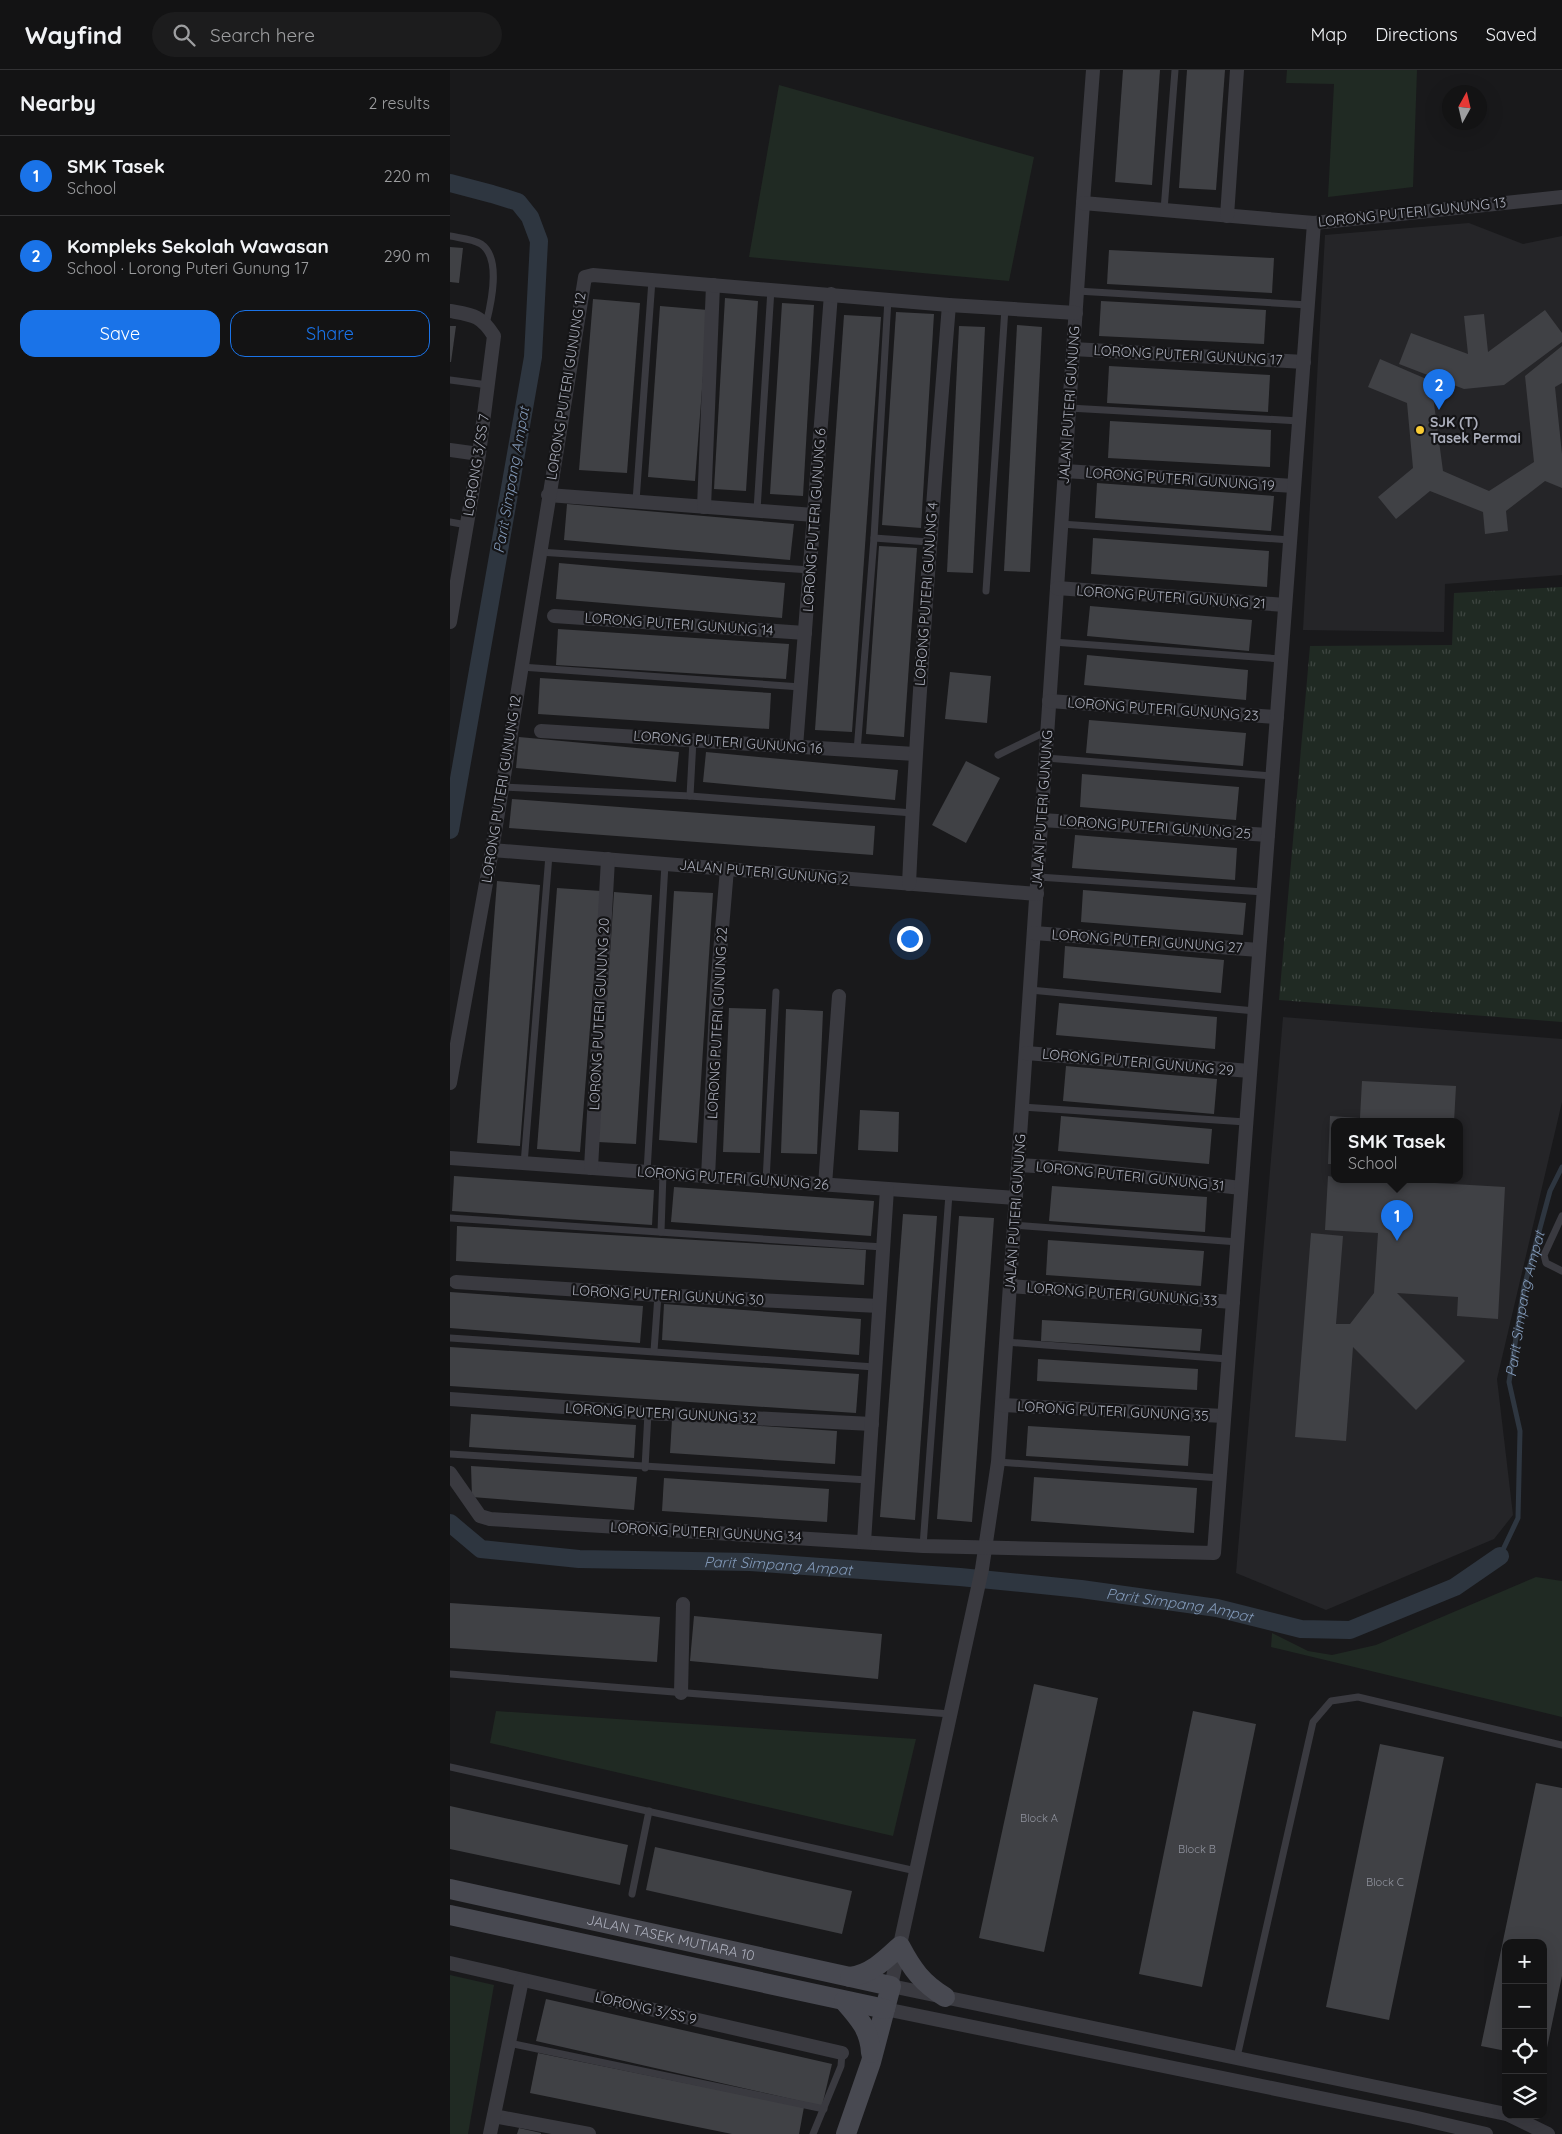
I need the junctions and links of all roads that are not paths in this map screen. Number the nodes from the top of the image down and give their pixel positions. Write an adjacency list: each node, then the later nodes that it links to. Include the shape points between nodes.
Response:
1 (1093, 70): 5 (street, JALAN PUTERI GUNUNG)
2 (1175, 70): 6 (lane)
3 (1237, 70): 7 (street)
4 (1562, 197): 8 (street, LORONG PUTERI GUNUNG 13)
5 (1083, 203): 6 (street, LORONG PUTERI GUNUNG 13); 13 (street, JALAN PUTERI GUNUNG)
6 (1164, 210): 7 (street, LORONG PUTERI GUNUNG 13)
7 (1227, 216): 8 (street, LORONG PUTERI GUNUNG 13)
8 (1314, 223): 17 (street)
9 (450, 236): 21 (lane, via 480,244 487,250 494,278)
10 (652, 280): 11 (street); 32 (street, LORONG PUTERI GUNUNG 12, via 585,277); 33 (lane)
11 (713, 285): 12 (street); 34 (street)
12 (771, 289): 14 (street); 35 (lane)
13 (1077, 291): 17 (lane); 20 (street, JALAN PUTERI GUNUNG)
14 (831, 294): 15 (street); 36 (street, LORONG PUTERI GUNUNG 6)
15 (888, 299): 16 (street); 40 (lane)
16 (948, 305): 18 (street); 42 (street, LORONG PUTERI GUNUNG 4)
17 (1308, 305): 23 (street)
18 (1005, 308): 20 (street); 46 (lane)
19 (450, 312): 21 (street, via 474,315)
20 (1076, 313): 22 (street, JALAN PUTERI GUNUNG)
21 (486, 324): 25 (street, LORONG 3/SS 7, via 494,336)
22 (1073, 349): 23 (street, LORONG PUTERI GUNUNG 17); 26 (street, JALAN PUTERI GUNUNG)
23 (1304, 362): 27 (street)
24 (450, 380): 25 (lane)
25 (489, 385): 29 (street, LORONG 3/SS 7)
26 (1069, 408): 27 (lane); 30 (street, JALAN PUTERI GUNUNG)
27 (1299, 422): 31 (street)
28 (450, 450): 29 (street)
29 (479, 454): 39 (street, LORONG 3/SS 7)
30 (1065, 471): 31 (street, LORONG PUTERI GUNUNG 19); 38 (street, JALAN PUTERI GUNUNG)
31 (1294, 486): 41 (street)
32 (548, 495): 33 (street, LORONG PUTERI GUNUNG 12); 43 (street, LORONG PUTERI GUNUNG 12)
33 (636, 501): 34 (street, LORONG PUTERI GUNUNG 12)
34 (704, 506): 35 (street, LORONG PUTERI GUNUNG 12)
35 (758, 510): 36 (street, LORONG PUTERI GUNUNG 12)
36 (814, 515): 44 (street, LORONG PUTERI GUNUNG 6)
37 (450, 522): 39 (lane)
38 (1061, 524): 41 (lane); 45 (street, JALAN PUTERI GUNUNG)
39 (467, 525): 47 (street, LORONG 3/SS 7)
40 (874, 538): 42 (lane); 62 (lane)
41 (1290, 540): 48 (street)
42 (929, 542): 63 (street, LORONG PUTERI GUNUNG 4)
43 (539, 552): 44 (lane); 54 (street, LORONG PUTERI GUNUNG 12)
44 (810, 570): 51 (street, LORONG PUTERI GUNUNG 6)
45 (1057, 588): 48 (street, LORONG PUTERI GUNUNG 21); 52 (street, JALAN PUTERI GUNUNG)
46 (986, 591)
47 (452, 596): 50 (street, LORONG 3/SS 7)
48 (1285, 606): 53 (street)
49 (554, 616): 51 (street, LORONG PUTERI GUNUNG 14)
50 (450, 622)
51 (805, 633): 55 (street, LORONG PUTERI GUNUNG 6)
52 (1053, 642): 53 (lane); 56 (street, JALAN PUTERI GUNUNG)
53 (1281, 659): 57 (street)
54 (520, 667): 55 (lane); 67 (street, LORONG PUTERI GUNUNG 12)
55 (801, 687): 61 (street, LORONG PUTERI GUNUNG 6)
56 (1049, 701): 57 (street, LORONG PUTERI GUNUNG 23); 59 (street, JALAN PUTERI GUNUNG)
57 (1277, 717): 66 (street)
58 (541, 731): 60 (street, LORONG PUTERI GUNUNG 16)
59 (1048, 731): 64 (lane); 65 (street, JALAN PUTERI GUNUNG)
60 (693, 740): 61 (street, LORONG PUTERI GUNUNG 16); 68 (lane)
61 (796, 747): 62 (street, LORONG PUTERI GUNUNG 16)
62 (857, 751): 63 (street, LORONG PUTERI GUNUNG 16)
63 (915, 754): 69 (street, LORONG PUTERI GUNUNG 4)
64 (998, 755)
65 (1046, 758): 66 (lane); 70 (street, JALAN PUTERI GUNUNG)
66 (1273, 776): 71 (street)
67 (501, 788): 68 (lane); 72 (street, LORONG PUTERI GUNUNG 12)
68 (690, 796): 69 (lane)
69 (912, 813): 78 (street, LORONG PUTERI GUNUNG 4)
70 (1042, 820): 71 (street, LORONG PUTERI GUNUNG 25); 77 (street, JALAN PUTERI GUNUNG)
71 (1268, 835): 79 (street)
72 (492, 850): 73 (street, JALAN PUTERI GUNUNG 2); 89 (street, LORONG PUTERI GUNUNG 12)
73 (548, 854): 74 (street, JALAN PUTERI GUNUNG 2); 93 (lane)
74 (608, 859): 75 (street, JALAN PUTERI GUNUNG 2); 95 (street, LORONG PUTERI GUNUNG 20)
75 (665, 864): 76 (street, JALAN PUTERI GUNUNG 2); 96 (lane)
76 (727, 869): 78 (street, JALAN PUTERI GUNUNG 2); 98 (street, LORONG PUTERI GUNUNG 22, via 717,988)
77 (1038, 877): 79 (lane); 80 (street, JALAN PUTERI GUNUNG)
78 (909, 884): 80 (street, JALAN PUTERI GUNUNG 2)
79 (1264, 892): 82 (street)
80 (1037, 894): 81 (street, JALAN PUTERI GUNUNG)
81 (1034, 932): 82 (street, LORONG PUTERI GUNUNG 27); 83 (street, JALAN PUTERI GUNUNG)
82 (1259, 950): 86 (street)
83 (1030, 990): 86 (lane); 87 (street, JALAN PUTERI GUNUNG)
84 (776, 992): 99 (lane)
85 (839, 996): 100 (street)
86 (1255, 1011): 88 (street)
87 (1026, 1053): 88 (street, LORONG PUTERI GUNUNG 29); 90 (street, JALAN PUTERI GUNUNG)
88 (1250, 1071): 91 (street)
89 (450, 1083)
90 (1022, 1107): 91 (lane); 94 (street, JALAN PUTERI GUNUNG)
91 (1246, 1122): 101 (street)
92 (450, 1158): 93 (street, LORONG PUTERI GUNUNG 26)
93 (524, 1164): 95 (street, LORONG PUTERI GUNUNG 26)
94 (1018, 1165): 101 (street, LORONG PUTERI GUNUNG 31); 104 (street, JALAN PUTERI GUNUNG)
95 (591, 1168): 96 (street, LORONG PUTERI GUNUNG 26)
96 (647, 1172): 97 (street, LORONG PUTERI GUNUNG 26)
97 (663, 1174): 98 (street, LORONG PUTERI GUNUNG 26); 108 (lane)
98 (708, 1176): 99 (street, LORONG PUTERI GUNUNG 26)
99 (766, 1181): 100 (street, LORONG PUTERI GUNUNG 26)
100 (825, 1185): 102 (street, LORONG PUTERI GUNUNG 26)
101 (1241, 1188): 109 (street)
102 (887, 1189): 103 (street, LORONG PUTERI GUNUNG 26); 110 (street)
103 (948, 1194): 104 (street, LORONG PUTERI GUNUNG 26); 134 (lane)
104 (1016, 1198): 107 (street, JALAN PUTERI GUNUNG)
105 (1562, 1216): 111 (lane, via 1544,1255 1546,1263)
106 (450, 1218): 108 (lane)
107 (1014, 1224): 109 (lane); 113 (street, JALAN PUTERI GUNUNG)
108 (661, 1232): 110 (lane)
109 (1238, 1242): 115 (street)
110 (883, 1247): 116 (street)
111 (1562, 1271)
112 (456, 1282): 114 (street, LORONG PUTERI GUNUNG 30)
113 (1010, 1286): 115 (street, LORONG PUTERI GUNUNG 33); 118 (street, JALAN PUTERI GUNUNG)
114 (658, 1295): 116 (street, LORONG PUTERI GUNUNG 30); 119 (lane)
115 (1233, 1302): 120 (street)
116 (879, 1306): 121 (street)
117 (450, 1338): 119 (lane)
118 (1006, 1342): 120 (lane); 123 (street, JALAN PUTERI GUNUNG)
119 (654, 1351): 121 (lane)
120 (1228, 1360): 125 (street)
121 (875, 1367): 126 (street)
122 (450, 1399): 124 (street, LORONG PUTERI GUNUNG 32)
123 (1002, 1405): 125 (street, LORONG PUTERI GUNUNG 35); 128 (street, JALAN PUTERI GUNUNG)
124 (648, 1413): 126 (street, LORONG PUTERI GUNUNG 32); 129 (lane)
125 (1224, 1416): 131 (street)
126 (872, 1424): 132 (street)
127 (450, 1454): 129 (lane)
128 (998, 1462): 131 (lane); 135 (street, JALAN PUTERI GUNUNG)
129 (645, 1468): 132 (lane)
130 (450, 1474): 133 (street, LORONG PUTERI GUNUNG 34, via 480,1516 490,1519)
131 (1220, 1478): 135 (street, LORONG PUTERI GUNUNG 34, via 1214,1553)
132 (868, 1480): 133 (street)
133 (864, 1542): 134 (street, LORONG PUTERI GUNUNG 34)
134 (923, 1546): 135 (street, LORONG PUTERI GUNUNG 34)
135 (986, 1548): 139 (street, JALAN PUTERI GUNUNG)
136 (683, 1604): 138 (street)
137 (450, 1674): 138 (lane)
138 (680, 1693): 139 (lane)
139 (950, 1714): 143 (street, JALAN PUTERI GUNUNG)
140 (1562, 1745): 157 (lane, via 1358,1697 1331,1701 1313,1722)
141 (450, 1766): 142 (lane)
142 (649, 1811): 143 (lane); 145 (lane)
143 (916, 1871): 147 (street, JALAN PUTERI GUNUNG)
144 (450, 1889): 149 (street, JALAN TASEK MUTIARA 10)
145 (632, 1894)
146 (450, 1915): 153 (street, JALAN TASEK MUTIARA 10)
147 (900, 1946): 149 (street, via 879,1965); 151 (street, JALAN PUTERI GUNUNG); 152 (street, via 912,1969)
148 (450, 1963): 150 (street, LORONG 3/SS 9)
149 (848, 1977): 151 (street, JALAN TASEK MUTIARA 10)
150 (522, 1980): 155 (street); 156 (street, LORONG 3/SS 9)
151 (891, 1986): 152 (street); 154 (street)
152 (945, 1997): 157 (street)
153 (844, 2002): 154 (street, JALAN TASEK MUTIARA 10); 158 (street, via 864,2024 871,2040)
154 (885, 2009): 158 (street); 163 (street)
155 (509, 2043): 160 (lane); 162 (street)
156 (842, 2053): 160 (lane, via 841,2066)
157 (1237, 2057): 159 (street)
158 (871, 2062): 168 (street)
159 (1418, 2095): 161 (street); 163 (street)
160 (824, 2109): 167 (lane)
161 (1502, 2114)
162 (494, 2116): 165 (street); 166 (street)
163 (1414, 2117): 169 (street)
164 (1516, 2119): 170 (street)
165 (490, 2134)
166 (588, 2134)
167 (813, 2134)
168 (846, 2134)
169 (1486, 2134)
170 (1548, 2134)

